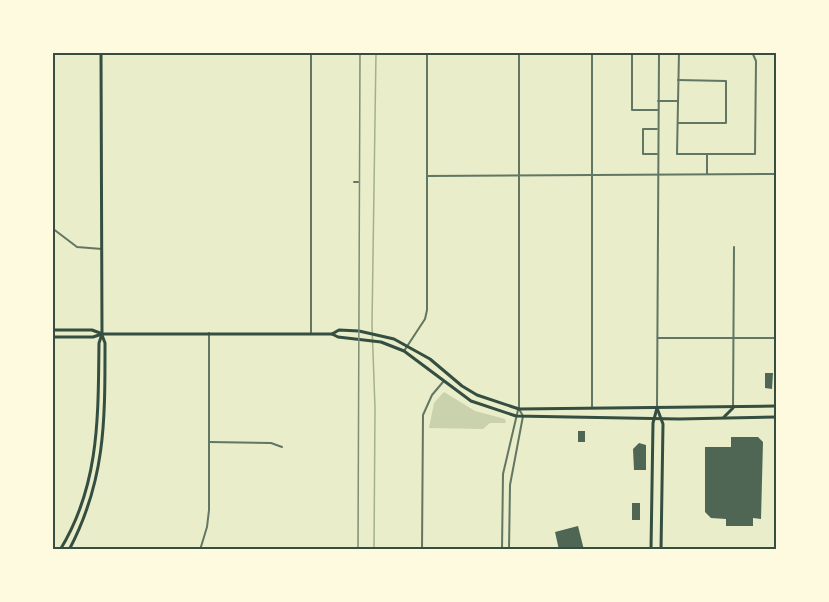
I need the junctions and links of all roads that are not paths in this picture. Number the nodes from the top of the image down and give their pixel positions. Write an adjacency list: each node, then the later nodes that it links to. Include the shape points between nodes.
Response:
1 (102, 52): 26 (main road)
2 (311, 52): 29 (street)
3 (428, 52): 21 (street)
4 (519, 52): 22 (street)
5 (592, 52): 23 (street)
6 (632, 52): 13 (street, via 632,110)
7 (659, 52): 11 (street)
8 (679, 52): 10 (street)
9 (752, 52): 17 (street, via 756,61 755,154)
10 (678, 80): 12 (street); 14 (street, via 726,81 726,123)
11 (658, 101): 12 (street); 13 (street)
12 (678, 101): 14 (street)
13 (658, 110): 15 (street)
14 (678, 123): 17 (street, via 677,154)
15 (657, 129): 16 (street); 16 (street, via 643,129 643,154)
16 (657, 154): 18 (street)
17 (707, 154): 19 (street)
18 (658, 174): 19 (street); 23 (street); 33 (street)
19 (707, 174): 20 (street)
20 (777, 174)
21 (427, 176): 22 (street); 36 (street, via 426,314)
22 (519, 176): 23 (street); 44 (street)
23 (592, 177): 41 (street)
24 (52, 228): 26 (street, via 78,247)
25 (734, 247): 34 (street)
26 (102, 249): 30 (main road)
27 (52, 330): 30 (main road, via 92,330)
28 (209, 333): 29 (main road); 30 (main road); 51 (street)
29 (310, 333): 31 (main road)
30 (102, 334): 32 (main road); 53 (main road, via 95,456 83,502); 54 (main road, via 104,442 95,487)
31 (332, 334): 36 (main road, via 339,330 366,332); 37 (main road, via 381,342)
32 (52, 337)
33 (658, 338): 34 (street); 42 (street)
34 (733, 338): 35 (street); 43 (street)
35 (777, 338)
36 (408, 345): 37 (street); 38 (main road)
37 (405, 351): 39 (main road)
38 (448, 375): 39 (main road); 44 (main road, via 477,395)
39 (443, 381): 45 (main road, via 480,405); 58 (street, via 423,415)
40 (777, 406): 43 (main road)
41 (592, 408): 42 (main road); 44 (main road)
42 (657, 408): 43 (main road); 48 (main road); 49 (main road)
43 (733, 408): 50 (main road)
44 (519, 409): 45 (street); 46 (street)
45 (516, 416): 46 (main road); 59 (street, via 503,474)
46 (523, 416): 48 (main road); 60 (street, via 510,486)
47 (777, 417): 50 (main road)
48 (654, 418): 49 (main road); 61 (main road)
49 (662, 418): 50 (main road); 62 (main road)
50 (723, 419)
51 (209, 442): 52 (street, via 271,443); 57 (street, via 208,519)
52 (282, 447)
53 (66, 540): 54 (main road); 55 (main road)
54 (72, 543): 56 (main road)
55 (60, 549)
56 (69, 549)
57 (200, 549)
58 (422, 549)
59 (502, 549)
60 (509, 549)
61 (651, 549)
62 (662, 549)

